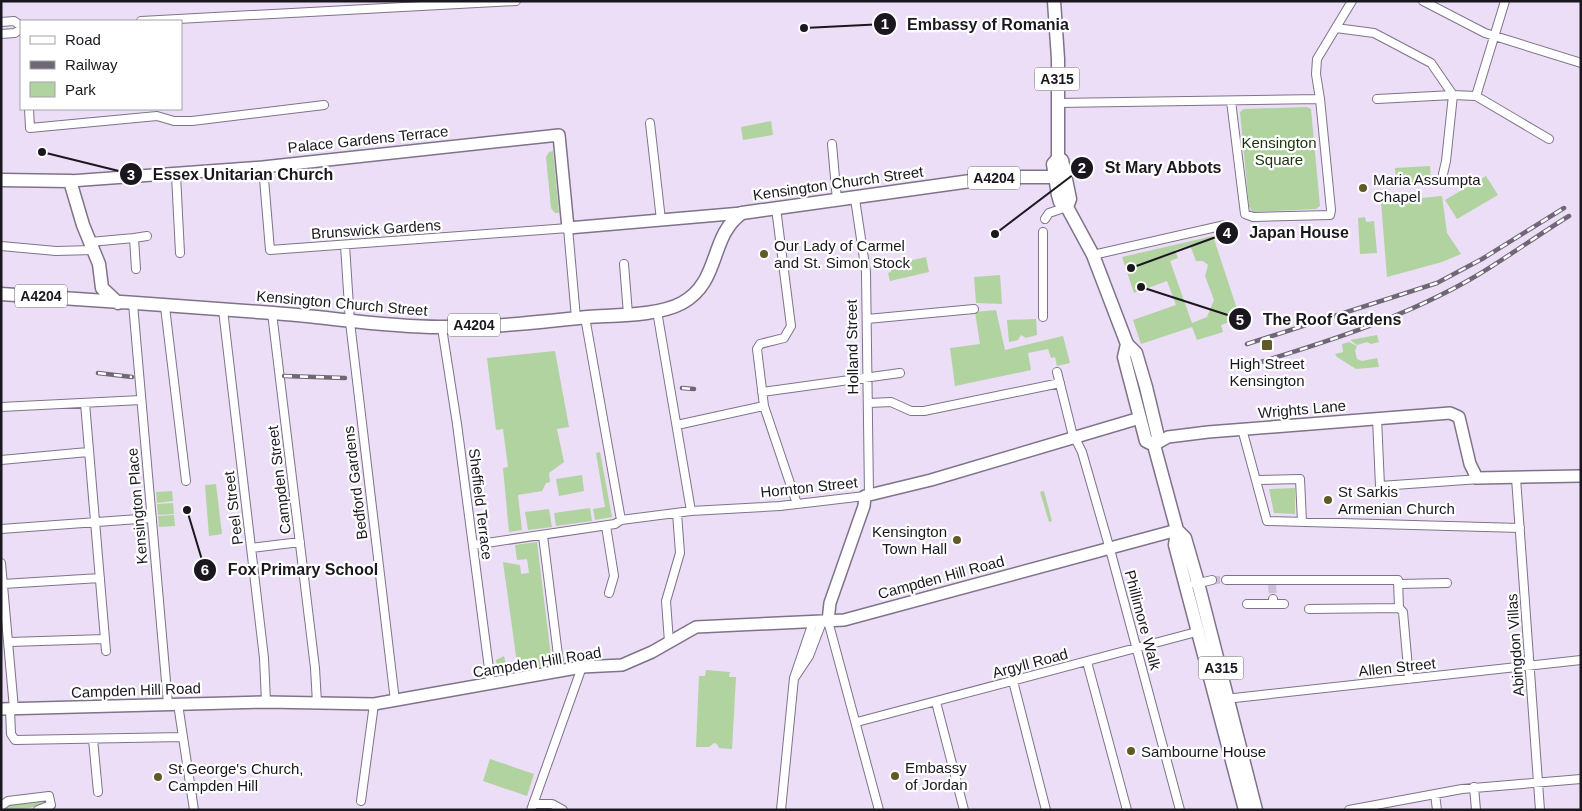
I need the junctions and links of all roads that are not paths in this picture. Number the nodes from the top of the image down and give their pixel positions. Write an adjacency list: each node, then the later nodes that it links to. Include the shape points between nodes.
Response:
1 (516, 1): 6 (street)
2 (1054, 1): 19 (main road, A315)
3 (1352, 1): 10 (street)
4 (1422, 1): 12 (street)
5 (1505, 1): 12 (street)
6 (160, 20)
7 (1, 22): 8 (street, via 14,21)
8 (20, 26)
9 (20, 28): 11 (street, via 15,33)
10 (1336, 28): 14 (street, via 1374,33 1431,63); 16 (street, via 1317,60)
11 (1, 34)
12 (1494, 36): 13 (street); 15 (street)
13 (1581, 63)
14 (1453, 95): 15 (street); 17 (street); 27 (street)
15 (1476, 96): 23 (street)
16 (1320, 99): 18 (street); 18 (street, via 1331,210 1330,215 1323,216 1245,214)
17 (1377, 99)
18 (1231, 101): 19 (street)
19 (1057, 103): 25 (main road, A315)
20 (324, 105): 21 (street, via 192,121 174,121 157,116 30,128)
21 (29, 110)
22 (650, 123): 39 (street)
23 (1549, 139)
24 (832, 144): 34 (street)
25 (1060, 161): 29 (main road); 32 (main road, A315)
26 (263, 167): 28 (street, Palace Gardens Terrace); 41 (street, Palace Gardens Terrace, via 559,135); 45 (street, Brunswick Gardens, via 270,250)
27 (1443, 174)
28 (176, 175): 31 (street, Palace Gardens Terrace); 48 (street)
29 (1054, 177): 32 (main road, A4204); 33 (main road, Kensington Church Street / A4204, via 999,177); 35 (main road, A315, via 1060,202)
30 (1, 180): 31 (main road, Palace Gardens Terrace)
31 (70, 181): 47 (main road)
32 (1067, 184): 35 (main road, A315, via 1070,199)
33 (855, 199): 34 (main road, Kensington Church Street / A4204); 65 (street, Holland Street, via 866,272)
34 (837, 200): 36 (main road, Kensington Church Street / A4204)
35 (1067, 207): 38 (street, via 1049,213); 49 (main road, A315)
36 (776, 208): 37 (main road, Kensington Church Street / A4204); 73 (street, via 791,326 784,338 757,346)
37 (742, 213): 39 (street); 60 (main road, Kensington Church Street / A4204, via 727,226 701,289 678,306)
38 (1045, 219)
39 (661, 220): 41 (street)
40 (1225, 225): 49 (street)
41 (568, 228): 45 (street, Brunswick Gardens); 64 (street)
42 (1043, 232): 63 (street)
43 (147, 236): 44 (street)
44 (134, 238): 47 (street); 51 (street)
45 (345, 245): 66 (street, Bedford Gardens)
46 (1, 246): 47 (street, via 56,251)
47 (91, 246): 52 (main road, via 99,264)
48 (180, 254)
49 (1093, 255): 68 (main road, A315)
50 (624, 264): 62 (street)
51 (136, 269)
52 (102, 288): 54 (main road, A4204, via 98,293); 55 (main road)
53 (1, 294): 54 (main road, Kensington Church Street / A4204)
54 (81, 299): 55 (main road, Kensington Church Street / A4204)
55 (118, 303): 56 (main road, Kensington Church Street / A4204)
56 (134, 304): 57 (main road, Kensington Church Street / A4204); 74 (street, Kensington Place)
57 (165, 306): 59 (main road, Kensington Church Street / A4204); 90 (street)
58 (974, 309): 65 (street)
59 (223, 310): 61 (main road, Kensington Church Street / A4204); 107 (street, Peel Street)
60 (657, 311): 62 (main road, Kensington Church Street / A4204); 81 (street)
61 (272, 313): 66 (main road, Kensington Church Street / A4204); 105 (street, Campden Street)
62 (628, 314): 64 (main road, Kensington Church Street / A4204)
63 (1043, 316)
64 (580, 318): 67 (main road, Kensington Church Street / A4204); 97 (street)
65 (867, 319): 71 (street, Holland Street)
66 (350, 322): 67 (main road, Kensington Church Street / A4204); 139 (street, Bedford Gardens)
67 (442, 328): 106 (street, Sheffield Terrace)
68 (1128, 344): 79 (main road, A315, via 1124,357); 84 (main road, A315, via 1136,353 1146,387 1158,437)
69 (1057, 372): 72 (street, Phillimore Walk)
70 (900, 373): 71 (street)
71 (868, 377): 73 (street); 76 (street, Holland Street)
72 (1060, 383): 76 (street, via 924,411 911,411 891,402); 83 (street, Phillimore Walk)
73 (762, 392): 77 (street)
74 (141, 400): 75 (street); 96 (street, Kensington Place)
75 (85, 403): 78 (street); 85 (street)
76 (869, 403): 92 (street, Holland Street)
77 (764, 406): 81 (street); 93 (street)
78 (1, 407)
79 (1140, 418): 83 (street, Hornton Street); 84 (main road, A315, via 1146,441)
80 (1377, 418): 82 (street, Wrights Lane); 89 (street, Wrights Lane, via 1454,413 1460,420 1472,471); 89 (street, via 1380,486)
81 (677, 425): 94 (street)
82 (1242, 429): 84 (street, Wrights Lane, via 1168,438); 91 (street)
83 (1075, 438): 92 (street, Hornton Street); 108 (street, Phillimore Walk, via 1082,452)
84 (1154, 445): 103 (main road, A315)
85 (88, 452): 86 (street); 98 (street)
86 (1, 460)
87 (1581, 476): 88 (street)
88 (1516, 478): 89 (street); 102 (street, Abingdon Villas)
89 (1480, 479)
90 (186, 480)
91 (1256, 480): 99 (street, via 1267,521); 99 (street, via 1300,479)
92 (867, 496): 93 (street, Hornton Street); 122 (street, Holland Street)
93 (797, 504): 94 (street, Hornton Street)
94 (691, 511): 95 (street, Hornton Street)
95 (677, 513): 97 (street, Hornton Street); 126 (street, via 680,562 668,588 666,601)
96 (152, 518): 98 (street); 143 (street, Kensington Place)
97 (621, 520): 100 (street, Hornton Street)
98 (95, 522): 101 (street); 110 (street)
99 (1302, 522): 102 (street)
100 (606, 526): 104 (street, Hornton Street); 117 (street, via 614,576)
101 (1, 528)
102 (1520, 528): 131 (street, Abingdon Villas)
103 (1177, 530): 108 (street, Campden Hill Road); 116 (main road, A315, via 1175,545)
104 (543, 536): 106 (street, Hornton Street); 133 (street)
105 (300, 542): 107 (street); 142 (street, Campden Street)
106 (473, 545): 136 (street, Sheffield Terrace)
107 (251, 548): 140 (street, Peel Street)
108 (1109, 548): 122 (street, Campden Hill Road, via 844,620); 127 (street, Phillimore Walk)
109 (1, 563): 114 (street)
110 (100, 578): 114 (street); 124 (street)
111 (1212, 580): 116 (street)
112 (1226, 580): 115 (street, via 1272,583 1398,580)
113 (1446, 583): 115 (street)
114 (3, 584): 125 (street)
115 (1399, 584): 120 (street)
116 (1192, 585): 123 (main road, A315)
117 (609, 593)
118 (1247, 604): 119 (street, via 1273,601)
119 (1284, 604)
120 (1399, 608): 121 (street); 134 (street, via 1403,612)
121 (1309, 609)
122 (821, 622): 126 (street, Campden Hill Road, via 696,628); 146 (street); 160 (street, via 794,678)
123 (1204, 630): 127 (street, Argyll Road); 137 (main road, A315); 138 (main road, A315)
124 (105, 639): 125 (street); 128 (street)
125 (9, 642): 145 (street)
126 (669, 642): 132 (street, Campden Hill Road, via 622,665)
127 (1136, 648): 130 (street, Argyll Road); 165 (street, Phillimore Walk)
128 (106, 651)
129 (1581, 660): 131 (street, Allen Street)
130 (1088, 662): 135 (street, Argyll Road); 164 (street)
131 (1530, 666): 134 (street, Allen Street); 150 (street, Abingdon Villas)
132 (582, 667): 133 (street, Campden Hill Road); 156 (street)
133 (560, 671): 136 (street, Campden Hill Road)
134 (1409, 679): 137 (street, Allen Street)
135 (1013, 681): 141 (street, Argyll Road); 163 (street)
136 (491, 684): 139 (street, Campden Hill Road)
137 (1229, 698): 138 (street, Allen Street); 167 (main road, A315)
138 (1215, 700): 166 (main road, A315)
139 (395, 701): 144 (street, Campden Hill Road)
140 (266, 702): 142 (street, Campden Hill Road); 143 (street, Campden Hill Road)
141 (936, 702): 146 (street, Argyll Road); 162 (street)
142 (317, 703): 144 (street, Campden Hill Road)
143 (173, 704): 145 (street, Campden Hill Road); 147 (street, Kensington Place)
144 (374, 704): 154 (street)
145 (8, 709): 148 (street, via 11,734 15,740)
146 (856, 722): 161 (street)
147 (183, 737): 148 (street); 158 (street, Kensington Place)
148 (93, 738): 152 (street)
149 (1581, 779): 150 (street)
150 (1539, 782): 151 (street); 171 (street, Abingdon Villas)
151 (1474, 787): 153 (street); 170 (street)
152 (98, 792)
153 (1435, 794): 168 (street); 169 (street)
154 (361, 801)
155 (1, 806): 157 (street, via 8,801 49,796 51,805)
156 (532, 807): 159 (street, via 552,804)
157 (38, 810)
158 (194, 810)
159 (563, 810)
160 (780, 810)
161 (879, 810)
162 (964, 810)
163 (1046, 810)
164 (1127, 810)
165 (1180, 810)
166 (1245, 810)
167 (1256, 810)
168 (1349, 810)
169 (1437, 810)
170 (1476, 810)
171 (1540, 810)

